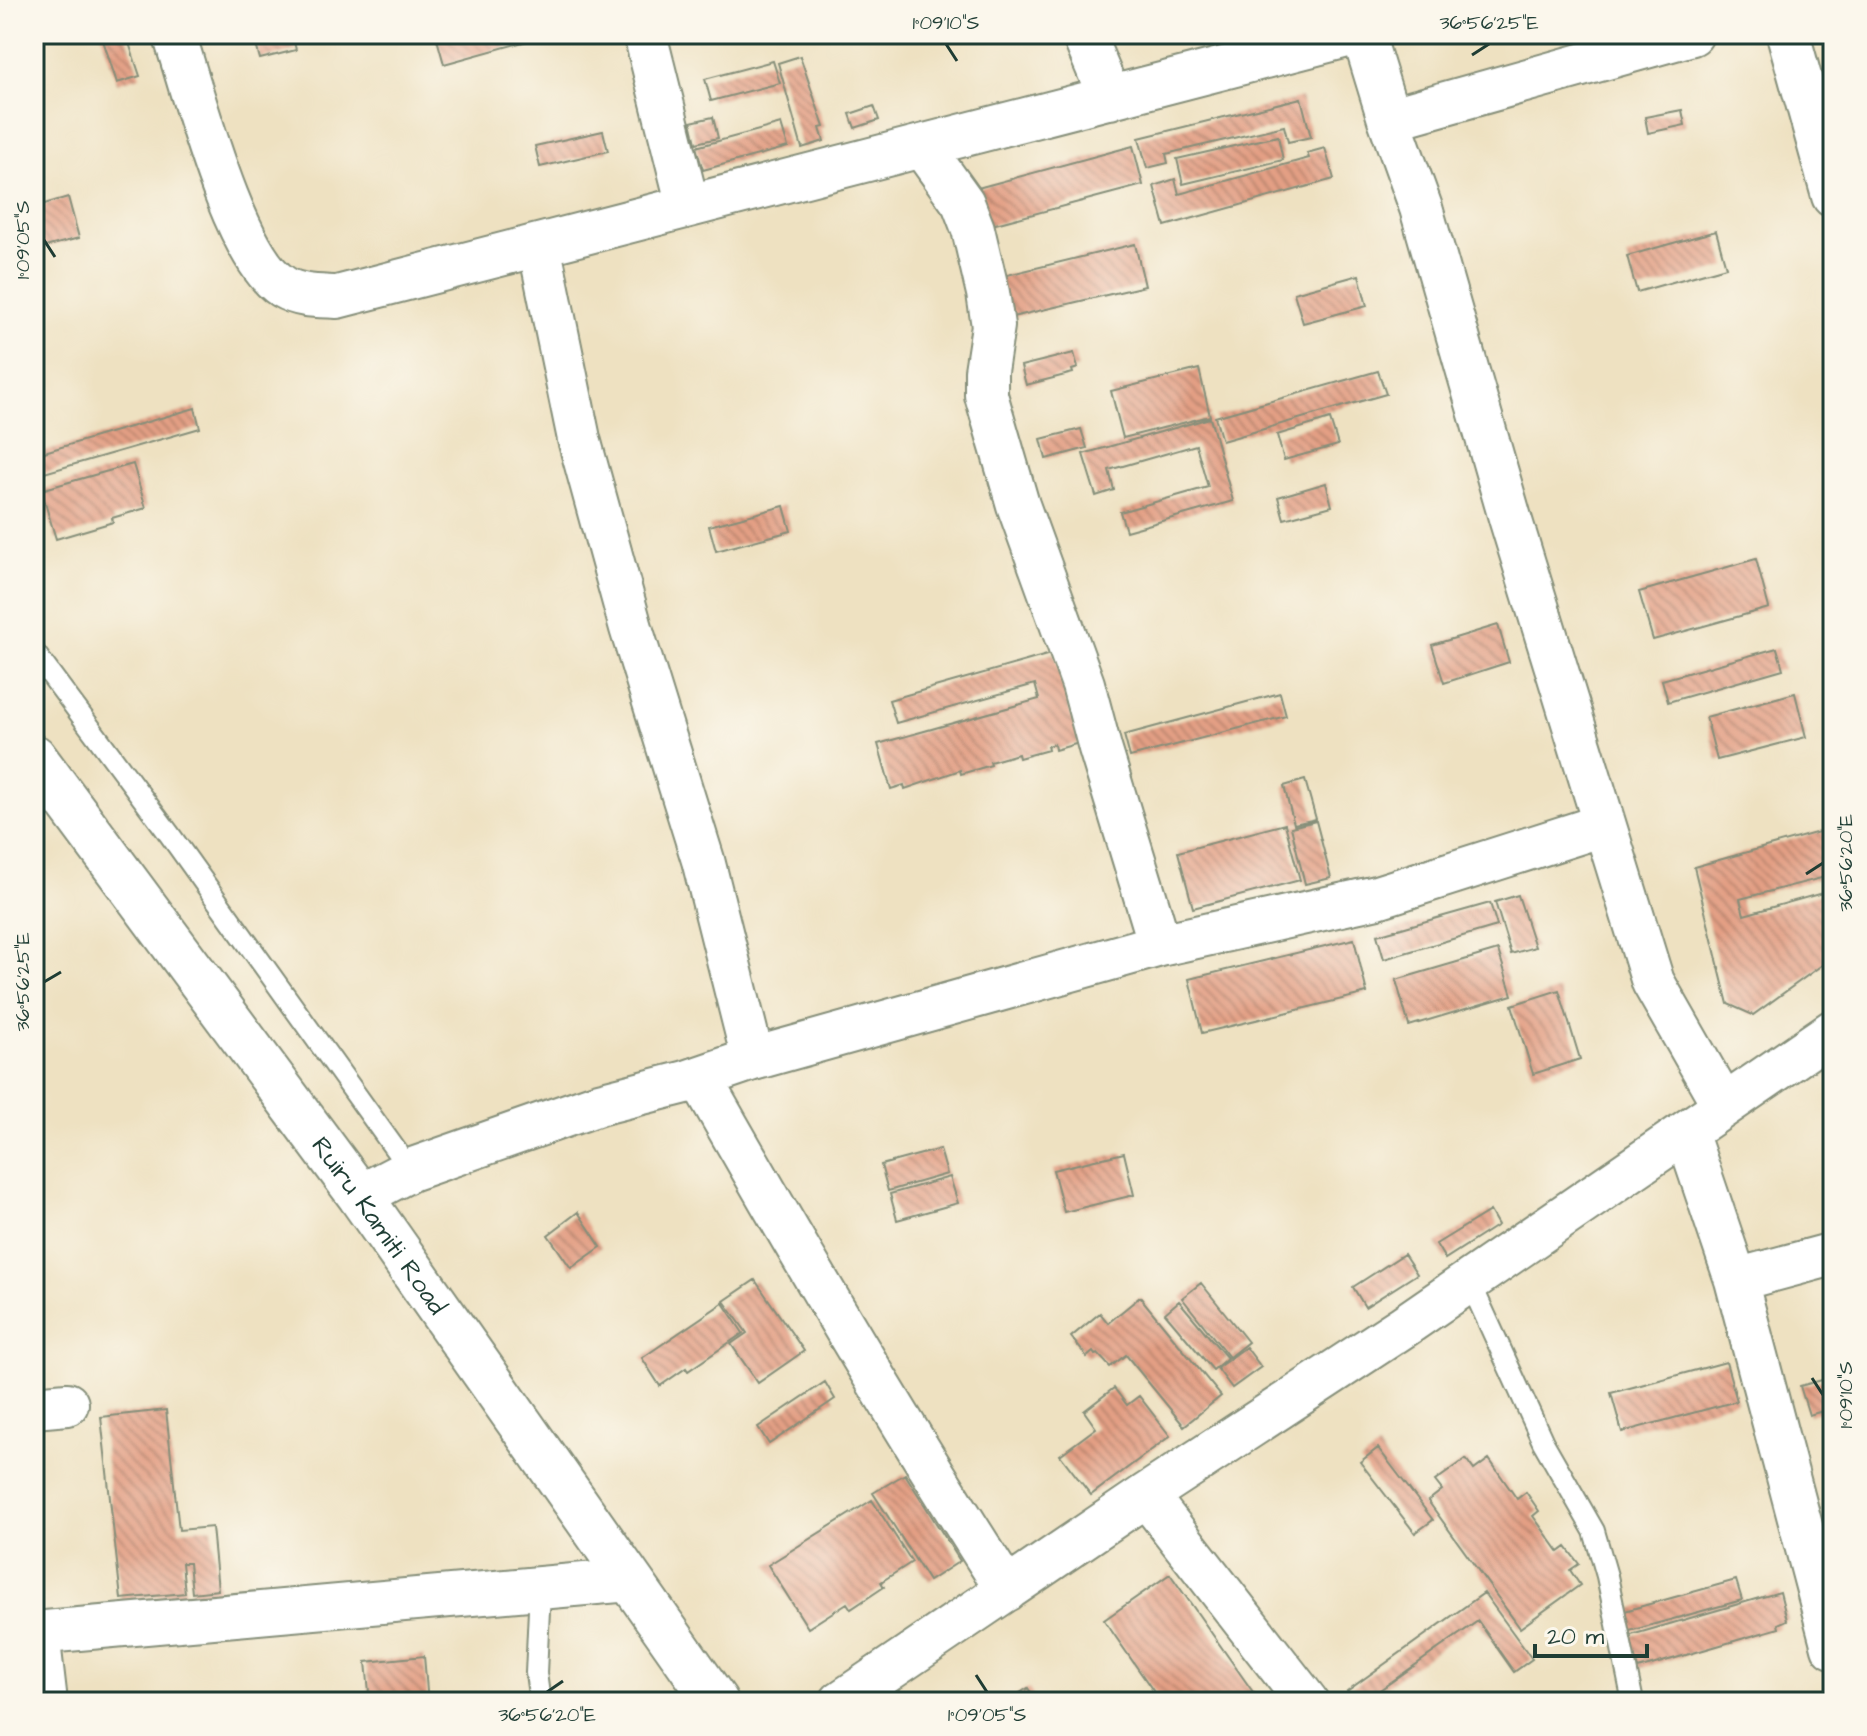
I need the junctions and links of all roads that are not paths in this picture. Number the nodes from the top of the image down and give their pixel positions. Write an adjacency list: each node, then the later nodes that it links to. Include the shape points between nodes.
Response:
1 (174, 34): 13 (street, via 232,212 252,251 282,286 300,294 337,297)
2 (645, 34): 12 (street)
3 (1083, 34): 8 (street)
4 (1355, 34): 8 (street)
5 (1363, 34): 9 (street)
6 (1692, 34): 9 (street)
7 (1788, 34): 11 (street)
8 (1110, 98): 10 (street)
9 (1389, 119): 16 (street, via 1421,208)
10 (922, 146): 12 (street); 17 (street, via 963,203 973,229 993,326 986,395 1018,505 1083,684)
11 (1831, 177)
12 (688, 206): 13 (street)
13 (539, 245): 19 (street, via 579,439 703,860)
14 (34, 652): 23 (lane)
15 (34, 757): 24 (main road, Ruiru Kamiti Road)
16 (1603, 825): 17 (street, via 1377,897); 21 (street, via 1653,982)
17 (1160, 945): 19 (street)
18 (1833, 1031): 21 (street)
19 (753, 1059): 20 (street)
20 (700, 1078): 23 (street, via 599,1104); 31 (street, via 921,1457)
21 (1724, 1106): 22 (street)
22 (1686, 1132): 26 (street); 27 (street)
23 (410, 1170): 24 (street)
24 (360, 1196): 29 (main road, Ruiru Kamiti Road)
25 (1833, 1254): 27 (street)
26 (1469, 1280): 28 (street); 39 (lane, via 1543,1442 1594,1531)
27 (1736, 1280): 33 (street)
28 (1146, 1495): 31 (street); 38 (street)
29 (630, 1580): 30 (street); 36 (main road, Ruiru Kamiti Road)
30 (540, 1589): 32 (street); 35 (lane)
31 (1007, 1590): 37 (street)
32 (36, 1633): 34 (street)
33 (1833, 1647)
34 (46, 1702)
35 (540, 1702)
36 (716, 1702)
37 (841, 1702)
38 (1307, 1702)
39 (1633, 1702)

